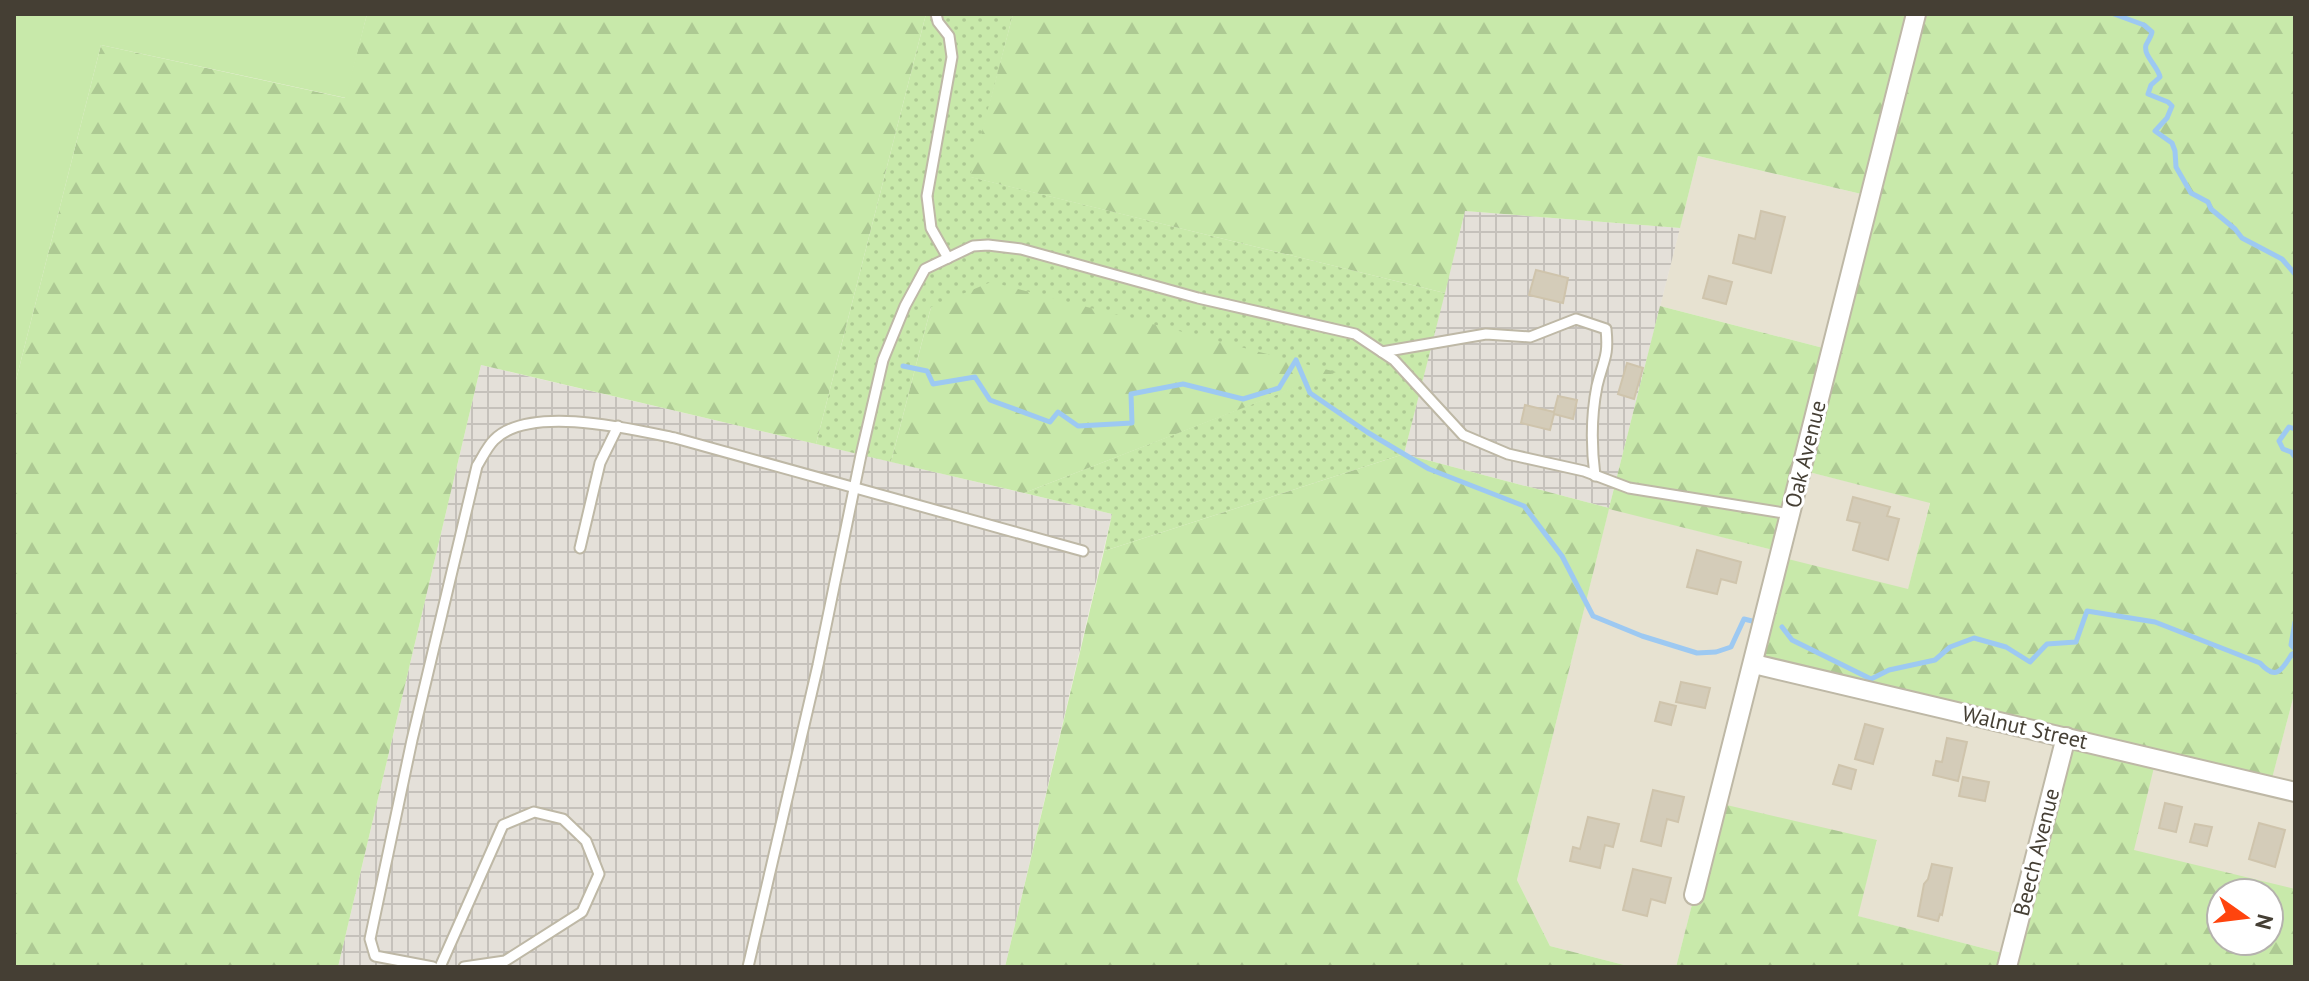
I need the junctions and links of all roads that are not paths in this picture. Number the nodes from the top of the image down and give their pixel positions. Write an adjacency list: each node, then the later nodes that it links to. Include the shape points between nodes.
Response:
1 (936, 14): 3 (lane, via 949,36 952,57 927,196 931,228)
2 (1916, 14): 8 (street, Oak Avenue)
3 (948, 258): 4 (lane, via 973,246 1021,249 1355,334); 7 (lane, via 925,269 883,360)
4 (1382, 352): 6 (lane, via 1463,435 1508,454); 6 (lane, via 1486,334 1530,337 1576,319 1606,329 1608,353 1590,441)
5 (618, 426): 7 (lane); 9 (lane, via 600,463); 15 (lane, via 562,421 519,426 495,439 477,466 370,939 375,956)
6 (1595, 476): 8 (lane, via 1629,488)
7 (856, 488): 10 (lane); 18 (lane)
8 (1790, 514): 11 (street, Oak Avenue)
9 (580, 548)
10 (1083, 551)
11 (1754, 664): 12 (street, Walnut Street); 14 (street, Oak Avenue)
12 (2066, 737): 13 (street, Walnut Street); 19 (street, Beech Avenue)
13 (2295, 792)
14 (1694, 895)
15 (433, 967)
16 (440, 967): 17 (lane, via 503,825 534,812 563,819 586,841 599,874 582,912 505,961)
17 (464, 967)
18 (748, 967)
19 (2007, 967)

